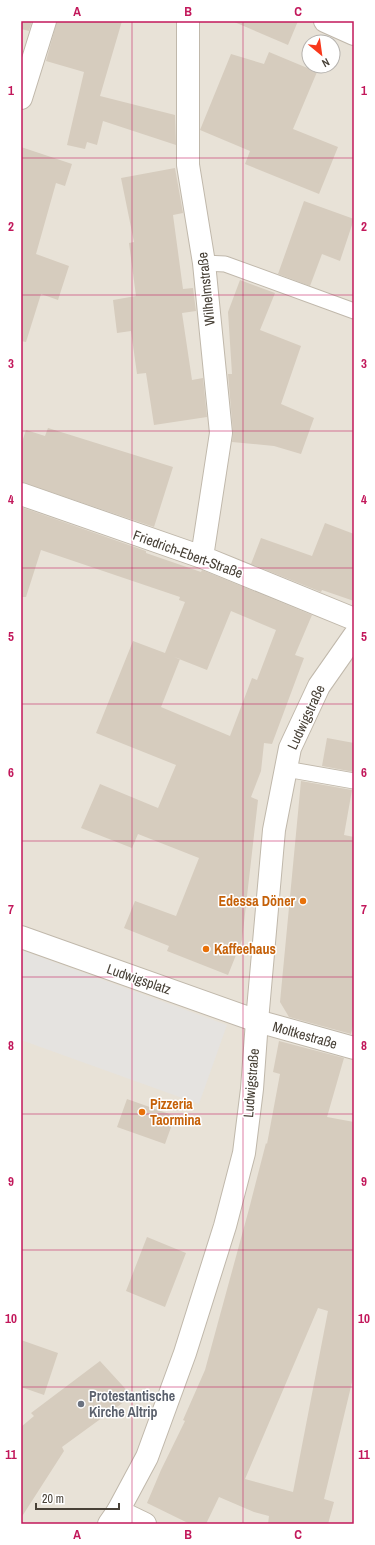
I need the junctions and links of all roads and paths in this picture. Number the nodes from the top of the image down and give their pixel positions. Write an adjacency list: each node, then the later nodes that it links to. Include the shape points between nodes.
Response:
1 (44, 21): 5 (street)
2 (188, 21): 6 (street, Wilhelmstraße, via 188,165)
3 (325, 21): 4 (street)
4 (354, 34)
5 (21, 98)
6 (204, 263): 7 (lane, via 225,264); 9 (street, Wilhelmstraße, via 221,433)
7 (354, 312)
8 (21, 494): 9 (street, Friedrich-Ebert-Straße)
9 (202, 557): 10 (street, Friedrich-Ebert-Straße)
10 (354, 619)
11 (354, 636): 12 (street, Ludwigstraße, via 319,686 290,748)
12 (286, 769): 13 (lane); 15 (street, Ludwigstraße, via 274,830)
13 (354, 781)
14 (21, 937): 15 (street, Ludwigsplatz)
15 (257, 1021): 16 (street, Moltkestraße); 17 (street, Ludwigstraße, via 244,1153 225,1226 185,1353 150,1449)
16 (354, 1048)
17 (114, 1518): 18 (street)
18 (145, 1524)

